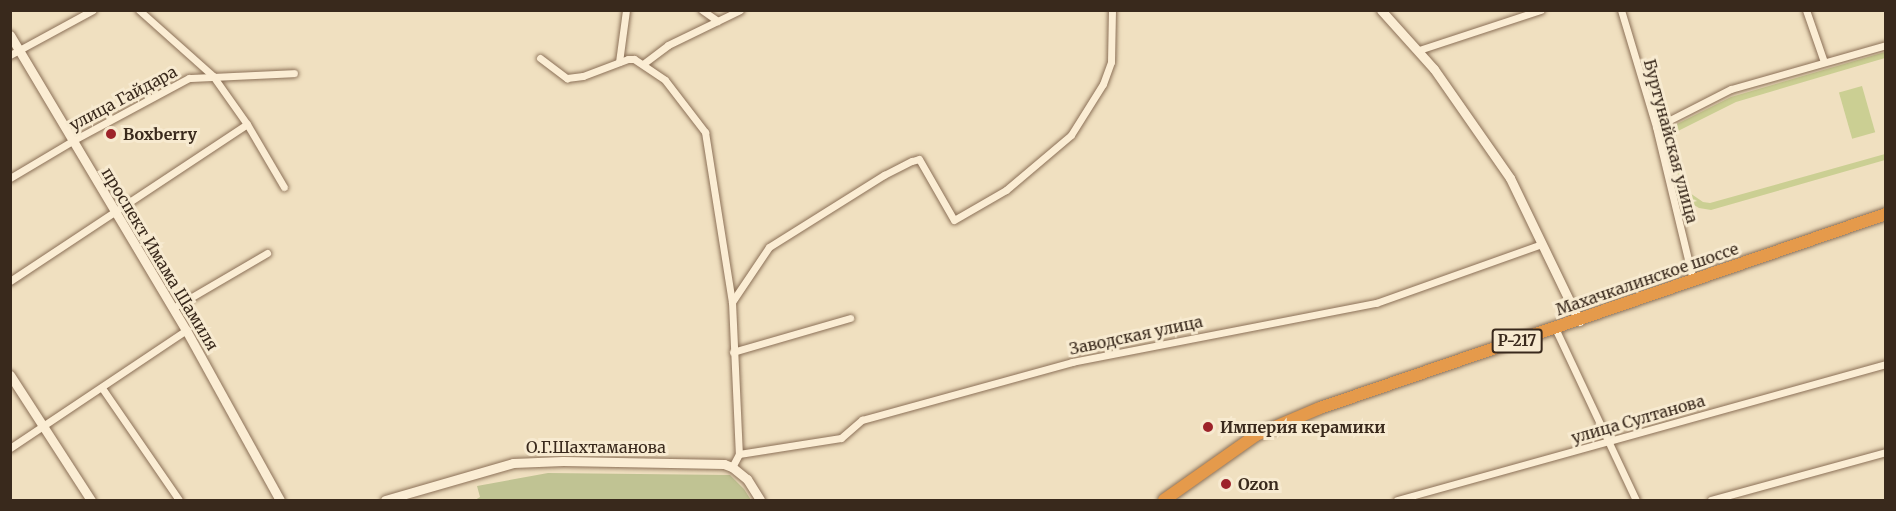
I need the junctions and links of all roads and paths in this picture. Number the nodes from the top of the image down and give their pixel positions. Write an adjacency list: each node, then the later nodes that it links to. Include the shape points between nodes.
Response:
1 (93, 10): 15 (street)
2 (139, 10): 21 (street)
3 (626, 10): 17 (street)
4 (702, 10): 11 (street)
5 (740, 10): 11 (street)
6 (1112, 10): 33 (street, via 1111,62 1092,101 1071,135 1006,190 954,220 919,159 884,175 769,247)
7 (1381, 10): 14 (main road)
8 (1541, 10): 14 (street)
9 (1621, 10): 23 (street, Буртунайская улица)
10 (1806, 10): 18 (street)
11 (718, 21): 19 (street, via 668,45)
12 (10, 35): 15 (main road, проспект Имама Шамиля)
13 (1886, 45): 18 (street)
14 (1419, 50): 29 (main road, via 1510,178)
15 (15, 53): 24 (main road, проспект Имама Шамиля)
16 (540, 58): 17 (street, via 567,78)
17 (619, 62): 19 (street, via 627,59)
18 (1824, 62): 23 (street, via 1731,89)
19 (643, 63): 33 (street, via 665,80 705,132)
20 (294, 73): 21 (street, улица Гайдара)
21 (213, 76): 22 (street); 24 (street, улица Гайдара, via 189,78)
22 (247, 124): 26 (street); 27 (street)
23 (1656, 127): 31 (street, Буртунайская улица)
24 (72, 141): 25 (street, улица Гайдара); 27 (main road, проспект Имама Шамиля)
25 (10, 178)
26 (284, 187)
27 (116, 212): 32 (street); 34 (main road, проспект Имама Шамиля)
28 (1886, 214): 31 (highway, Махачкалинское шоссе / Р-217)
29 (1542, 244): 36 (main road); 47 (street, Заводская улица, via 1376,303 1072,362 862,420 841,438)
30 (267, 253): 34 (street)
31 (1693, 280): 36 (highway, Махачкалинское шоссе / Р-217)
32 (10, 281)
33 (732, 302): 39 (street)
34 (173, 308): 38 (main road, проспект Имама Шамиля)
35 (850, 318): 39 (street)
36 (1579, 321): 37 (highway, Махачкалинское шоссе / Р-217)
37 (1555, 328): 44 (street); 54 (highway, Махачкалинское шоссе / Р-217, via 1320,408 1256,435)
38 (186, 330): 42 (street); 51 (main road, проспект Имама Шамиля)
39 (733, 351): 47 (street)
40 (1886, 364): 44 (street, улица Султанова)
41 (10, 375): 43 (main road)
42 (102, 388): 43 (street); 50 (street)
43 (43, 426): 45 (street); 49 (main road)
44 (1609, 441): 55 (street, улица Султанова); 56 (street)
45 (10, 448)
46 (1886, 452): 57 (street)
47 (739, 454): 48 (street)
48 (732, 467): 52 (main road, О.Г.Шахтаманова, via 633,461 513,463); 53 (main road, via 747,479)
49 (91, 501)
50 (179, 501)
51 (280, 501)
52 (385, 501)
53 (760, 501)
54 (1164, 501)
55 (1398, 501)
56 (1636, 501)
57 (1711, 501)

